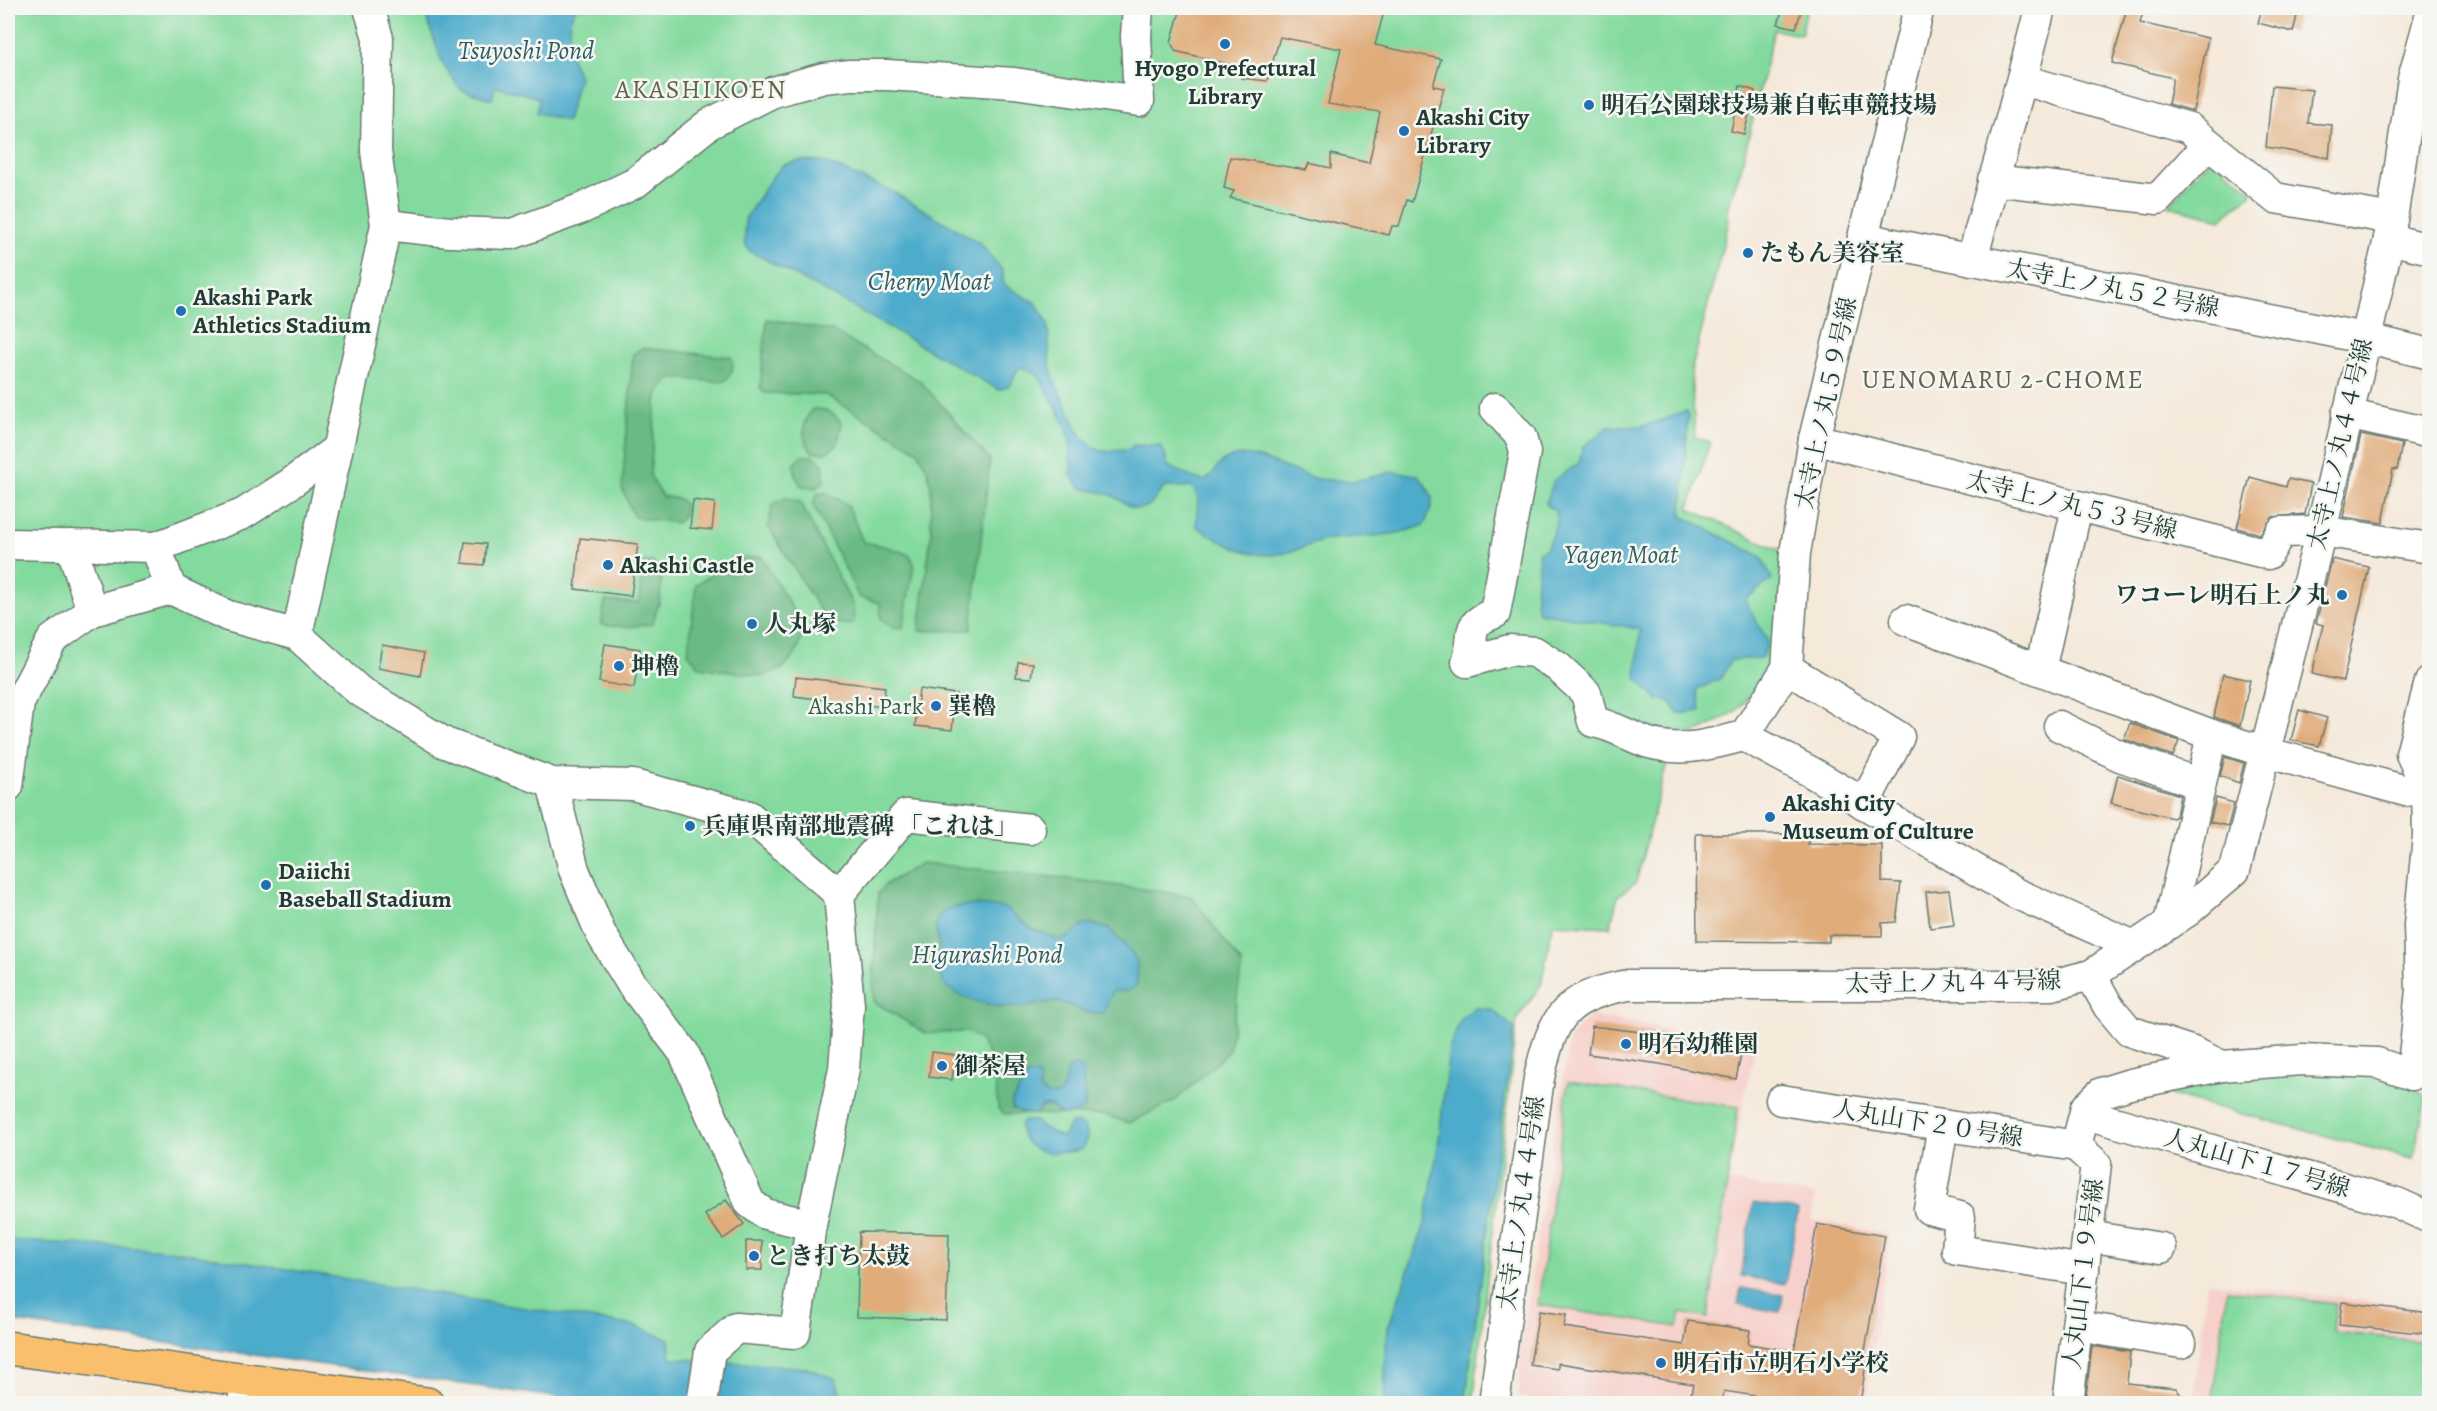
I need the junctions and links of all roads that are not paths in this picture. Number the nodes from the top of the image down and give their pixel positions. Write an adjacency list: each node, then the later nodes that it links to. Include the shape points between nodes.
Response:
1 (369, 8): 10 (street, via 378,38 376,151)
2 (1138, 8): 10 (street, via 1139,101 1014,83 887,75 824,78 773,92 709,124 635,183 583,208 512,234)
3 (1919, 8): 12 (street, 太寺上ノ丸５９号線)
4 (2040, 8): 6 (street)
5 (2430, 17): 7 (street, 太寺上ノ丸４４号線)
6 (2023, 80): 8 (street, via 2189,128); 9 (street)
7 (2421, 81): 11 (street, 太寺上ノ丸４４号線)
8 (2208, 144): 9 (street, via 2158,199); 11 (street, via 2275,198)
9 (1993, 180): 14 (street)
10 (386, 225): 21 (street)
11 (2390, 229): 13 (street); 15 (street, 太寺上ノ丸４４号線)
12 (1863, 238): 14 (street, 太寺上ノ丸５２号線); 20 (street, 太寺上ノ丸５９号線)
13 (2430, 249)
14 (1972, 260): 15 (street, 太寺上ノ丸５２号線)
15 (2364, 338): 16 (street, 太寺上ノ丸５２号線); 18 (street, 太寺上ノ丸４４号線)
16 (2430, 354)
17 (1495, 408): 37 (street, via 1521,437 1525,452 1495,613 1473,626 1467,662 1510,650 1535,652 1586,693 1593,722 1609,724 1648,743 1688,749)
18 (2347, 414): 19 (street); 23 (street, 太寺上ノ丸４４号線)
19 (2430, 433)
20 (1814, 439): 22 (street, 太寺上ノ丸５３号線); 32 (street, 太寺上ノ丸５９号線, via 1796,553)
21 (336, 449): 26 (street, via 243,514); 31 (street)
22 (2077, 507): 23 (street, 太寺上ノ丸５３号線, via 2268,554 2282,532); 33 (street)
23 (2320, 531): 27 (street); 38 (street, 太寺上ノ丸４４号線)
24 (8, 544): 25 (street)
25 (71, 545): 26 (street); 29 (street)
26 (156, 546): 28 (street)
27 (2430, 548)
28 (171, 589): 29 (street); 31 (street, via 228,616)
29 (92, 611): 41 (street, via 52,640 19,702)
30 (1906, 620): 33 (street)
31 (297, 635): 39 (street, via 358,690 445,743)
32 (1787, 668): 37 (street, 太寺上ノ丸５９号線); 43 (street, via 1899,737)
33 (2040, 670): 36 (street)
34 (2430, 682): 42 (street, via 2411,754)
35 (2059, 726): 40 (street, via 2120,756)
36 (2212, 735): 38 (street); 40 (street)
37 (1744, 736): 43 (street)
38 (2265, 753): 42 (street, via 2406,791); 47 (street, 太寺上ノ丸４４号線, via 2235,870)
39 (552, 783): 46 (street, via 633,785 749,816); 57 (street, via 574,870 601,934 684,1053 750,1203 765,1214)
40 (2200, 784): 47 (street)
41 (8, 786)
42 (2427, 788): 45 (street)
43 (1864, 804): 48 (street, via 2015,893)
44 (1030, 829): 46 (street, via 906,815)
45 (2429, 836): 51 (street, via 2420,925)
46 (839, 894): 57 (street, via 849,1005 844,1070)
47 (2169, 923): 48 (street, 太寺上ノ丸４４号線)
48 (2134, 946): 49 (street, 太寺上ノ丸４４号線)
49 (2091, 975): 50 (street, via 2108,1006 2129,1031); 65 (street, 太寺上ノ丸４４号線, via 2052,985 1628,985 1599,990 1578,1002 1561,1016 1548,1039 1539,1078)
50 (2222, 1066): 51 (street, via 2313,1060 2377,1063); 53 (street, via 2130,1084 2101,1093)
51 (2421, 1082)
52 (1780, 1100): 54 (street, 人丸山下２０号線)
53 (2086, 1108): 55 (street, 人丸山下１９号線); 56 (street, 人丸山下１７号線, via 2100,1118 2397,1203)
54 (1943, 1125): 55 (street, 人丸山下２０号線); 60 (street, via 1929,1209 1960,1217 1957,1250)
55 (2076, 1146): 58 (street, 人丸山下１９号線, via 2096,1164)
56 (2430, 1218)
57 (811, 1225): 67 (street, via 795,1333 736,1328 710,1351)
58 (2088, 1236): 59 (street); 60 (street, 人丸山下１９号線)
59 (2161, 1248)
60 (2084, 1270): 61 (street, 人丸山下１９号線)
61 (2077, 1326): 62 (street); 68 (street, 人丸山下１９号線)
62 (2181, 1343)
63 (8, 1348): 64 (main road)
64 (244, 1392): 66 (main road)
65 (1497, 1403)
66 (427, 1404)
67 (702, 1404)
68 (2068, 1404)

